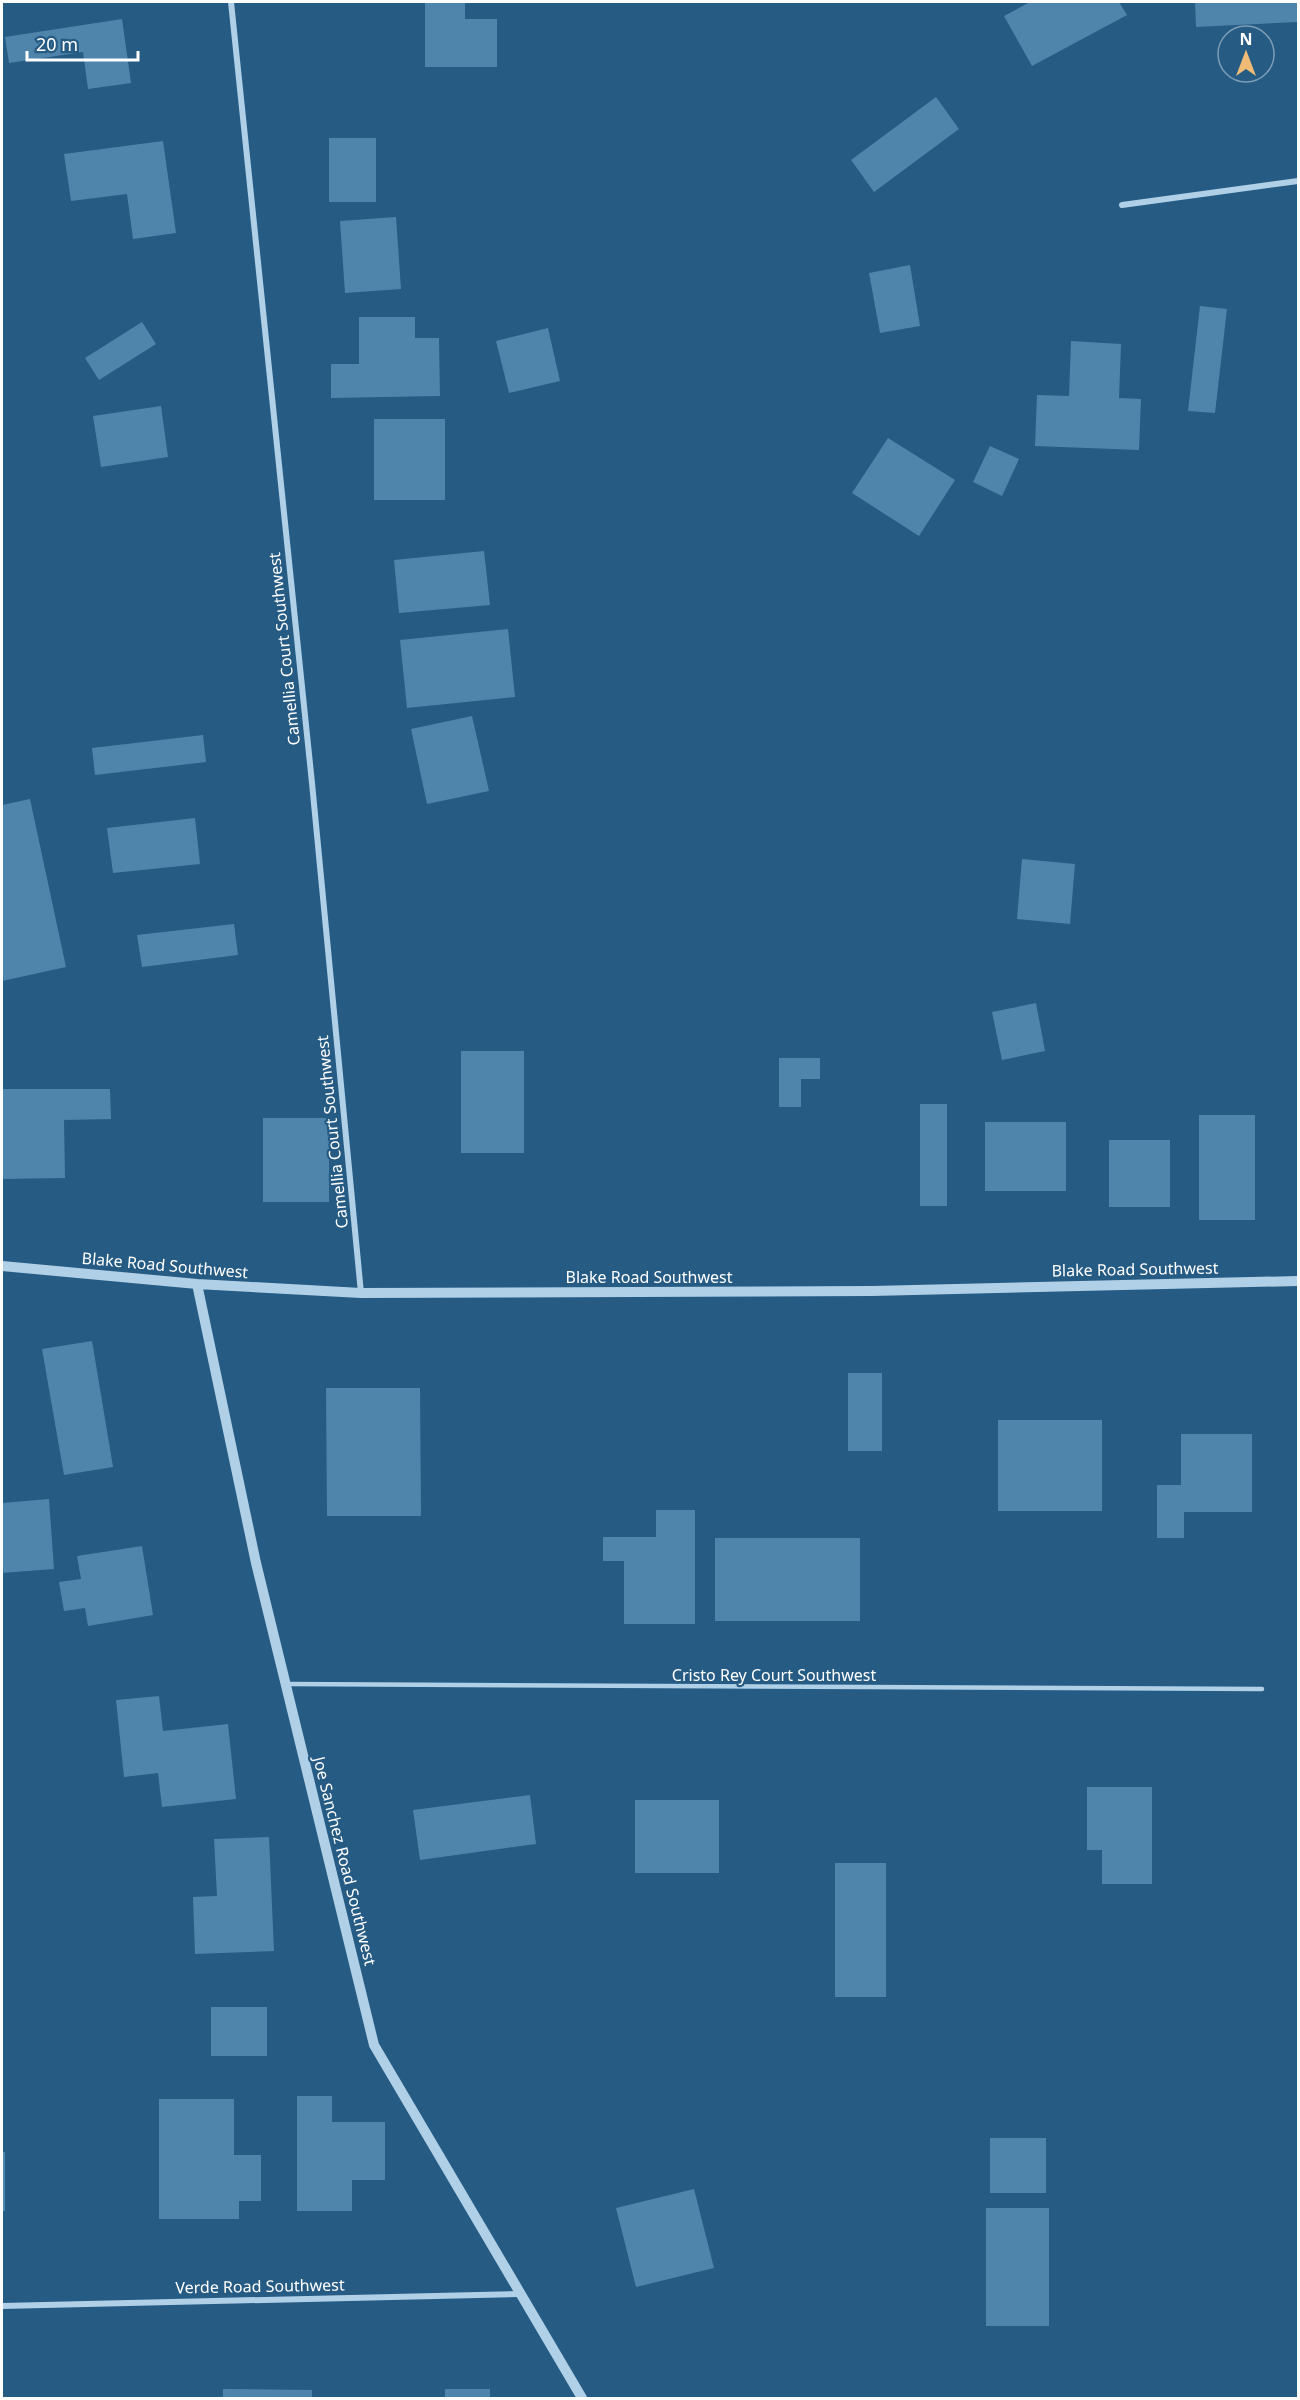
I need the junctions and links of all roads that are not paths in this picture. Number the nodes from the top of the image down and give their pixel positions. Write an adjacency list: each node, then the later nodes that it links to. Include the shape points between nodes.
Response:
1 (231, 2): 7 (street, Camellia Court Southwest)
2 (1299, 181): 3 (street)
3 (1122, 205)
4 (2, 1266): 6 (street, Blake Road Southwest)
5 (1299, 1281): 7 (street, Blake Road Southwest, via 872,1291)
6 (197, 1284): 7 (street, Blake Road Southwest); 8 (street, Joe Sanchez Road Southwest, via 256,1563)
7 (361, 1293)
8 (286, 1684): 9 (lane, Cristo Rey Court Southwest); 10 (street, Joe Sanchez Road Southwest, via 374,2044)
9 (1262, 1689)
10 (520, 2294): 11 (street, Verde Road Southwest); 12 (street, Joe Sanchez Road Southwest)
11 (2, 2306)
12 (582, 2398)

